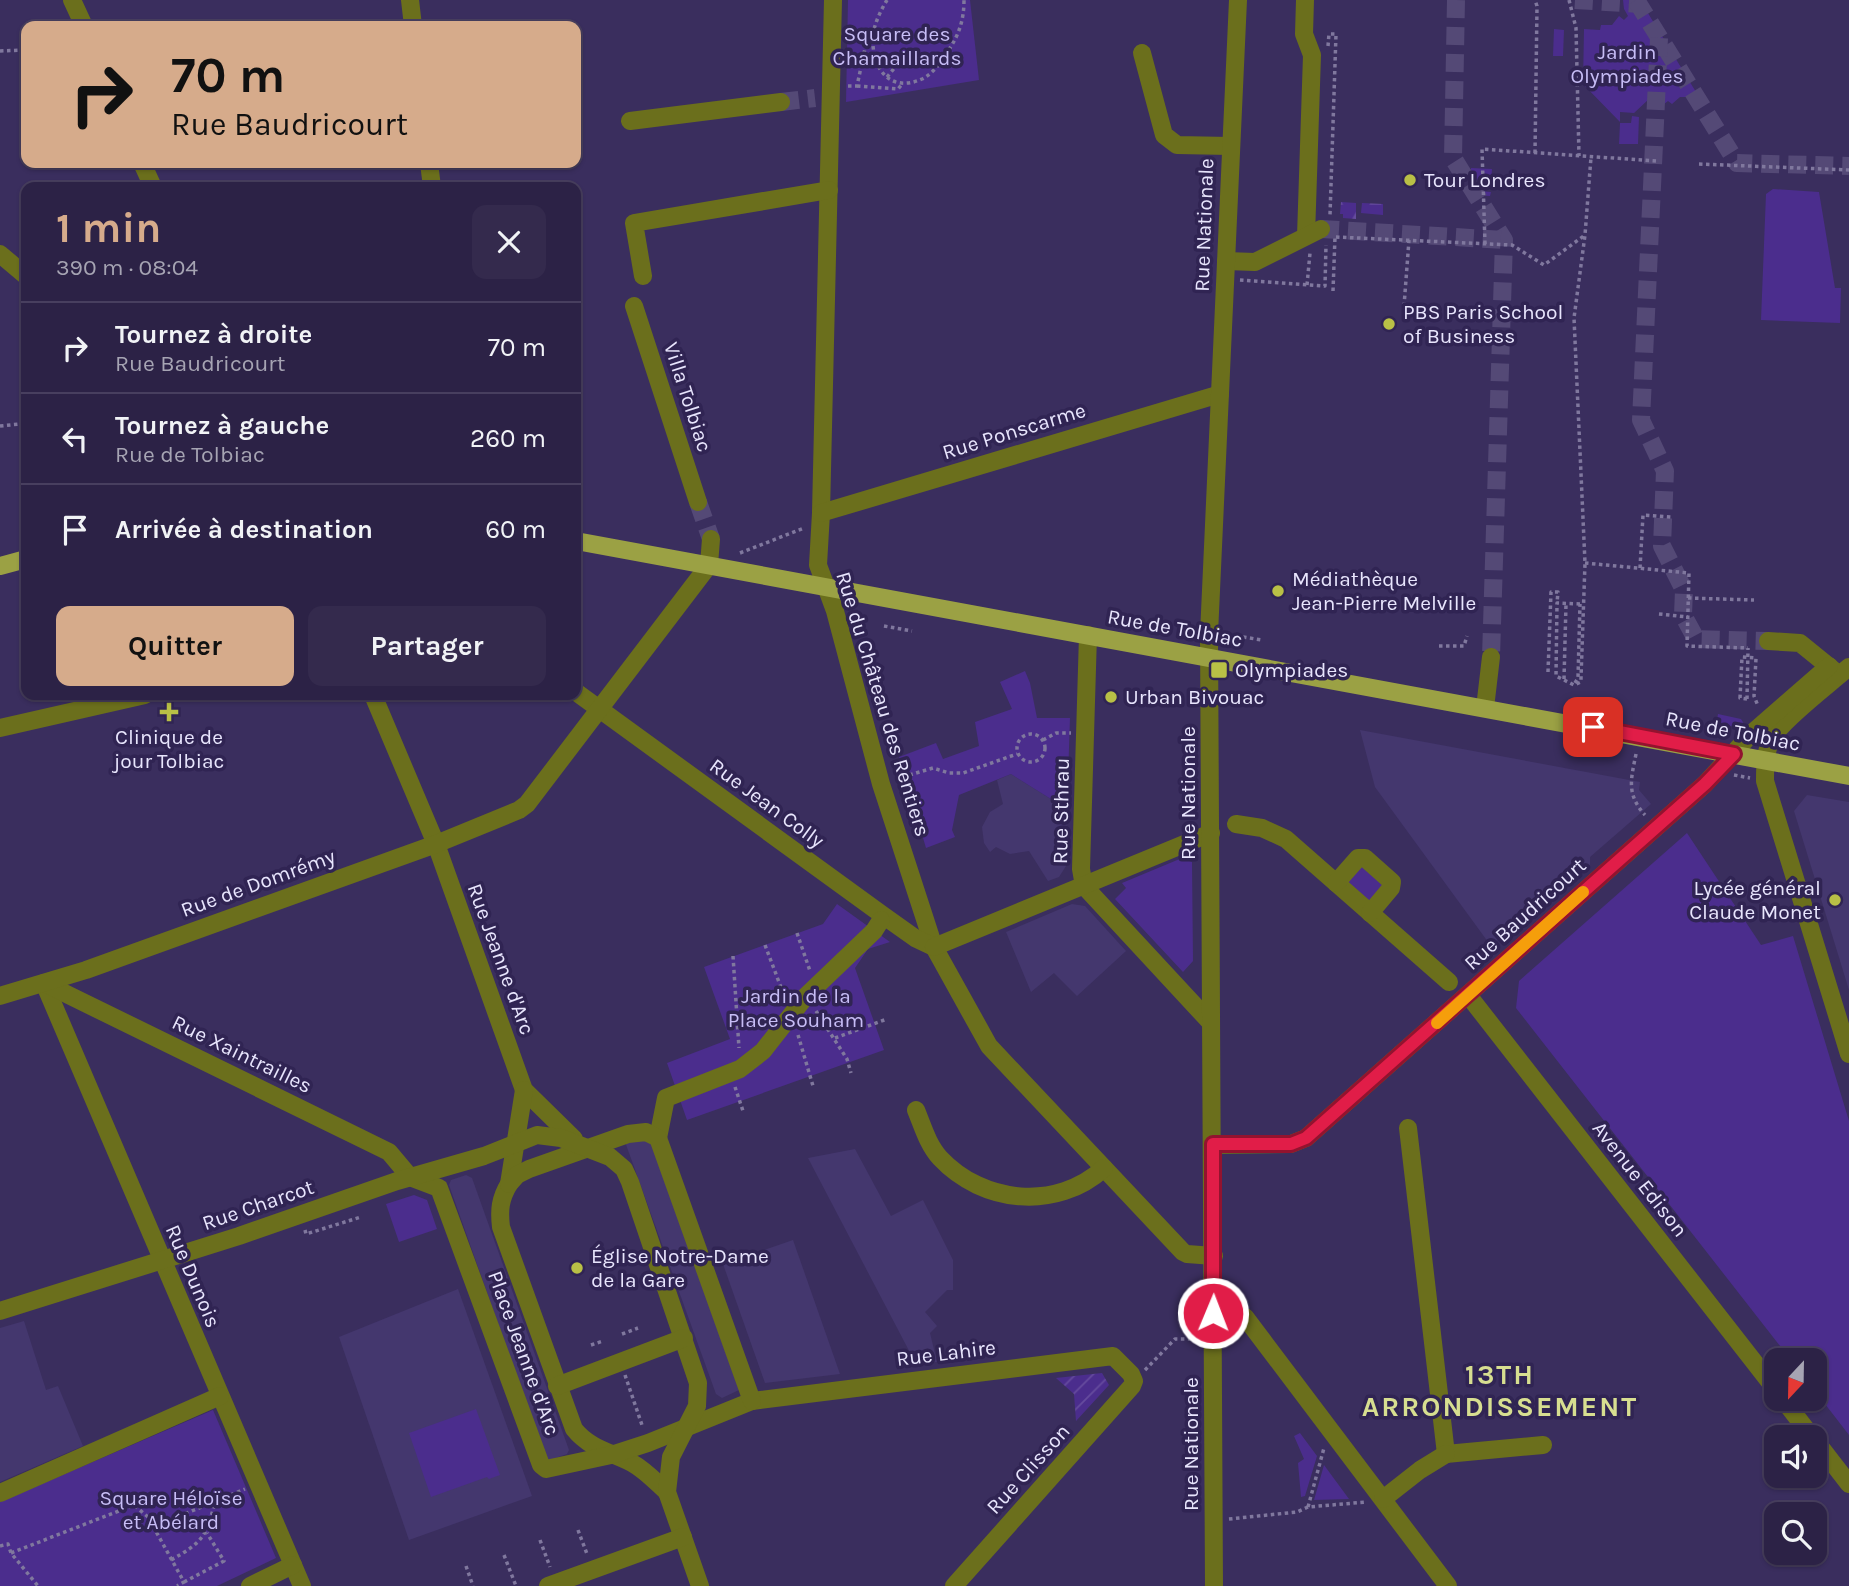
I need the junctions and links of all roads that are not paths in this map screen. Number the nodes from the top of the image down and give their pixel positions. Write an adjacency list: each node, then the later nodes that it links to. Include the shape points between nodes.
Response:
1 (72, 0): 6 (street)
2 (410, 0): 7 (street)
3 (833, 0): 12 (street, Rue du Château des Rentiers)
4 (1238, 0): 11 (street, Rue Nationale)
5 (1305, 0): 14 (street, via 1304,34 1312,55 1318,236 1255,261)
6 (82, 21)
7 (412, 21)
8 (1142, 53): 11 (street, via 1164,135 1177,145)
9 (781, 102): 10 (street)
10 (630, 121)
11 (1230, 146): 14 (street, Rue Nationale)
12 (829, 190): 16 (street, via 634,223); 20 (street, Rue du Château des Rentiers)
13 (0, 254): 15 (street)
14 (1226, 261): 18 (street, Rue Nationale)
15 (21, 272)
16 (643, 276)
17 (634, 306): 19 (street, Villa Tolbiac)
18 (1220, 394): 20 (street, Rue Ponscarme); 30 (street, Rue Nationale)
19 (698, 502)
20 (820, 518): 26 (street, Rue du Château des Rentiers, via 818,565)
21 (710, 539): 24 (street)
22 (581, 542): 24 (main road, Rue de Tolbiac)
23 (21, 560): 25 (main road)
24 (709, 565): 26 (main road, Rue de Tolbiac); 36 (street)
25 (0, 566)
26 (827, 587): 27 (main road, Rue de Tolbiac); 48 (street, Rue du Château des Rentiers, via 881,784)
27 (1088, 635): 30 (main road, Rue de Tolbiac); 45 (street, Rue Sthrau)
28 (1768, 641): 31 (street, via 1800,643)
29 (1491, 657): 35 (street)
30 (1210, 658): 35 (main road, Rue de Tolbiac); 42 (street, Rue Nationale)
31 (1839, 669): 38 (street, Rue Baudricourt, via 1751,734); 39 (street, via 1772,738)
32 (581, 696): 36 (street, Rue Jean Colly)
33 (123, 700): 37 (street)
34 (375, 700): 43 (street, Rue Jeanne d'Arc)
35 (1485, 708): 38 (main road, Rue de Tolbiac)
36 (599, 709): 43 (street, Rue de Domrémy, via 527,804); 48 (street, Rue Jean Colly, via 915,938)
37 (0, 728)
38 (1734, 754): 39 (main road, Rue de Tolbiac); 51 (street, Rue Baudricourt)
39 (1765, 760): 40 (main road, Rue de Tolbiac); 54 (street, via 1765,781)
40 (1849, 776)
41 (1236, 824): 44 (street, via 1262,828 1286,839)
42 (1210, 833): 45 (street); 53 (street, Rue Nationale)
43 (436, 844): 50 (street, Rue de Domrémy); 55 (street, Rue Jeanne d'Arc)
44 (1336, 883): 46 (street); 46 (street, via 1358,858 1365,858 1392,881)
45 (1084, 886): 48 (street); 53 (street, Rue Sthrau)
46 (1370, 913): 49 (street)
47 (881, 919): 58 (street, via 810,991 763,1051 735,1071 666,1098)
48 (934, 947): 62 (street, Rue du Château des Rentiers, via 989,1046)
49 (1448, 982)
50 (44, 983): 52 (street, Rue de Domrémy); 63 (street, Rue Xaintrailles, via 390,1152); 66 (street, Rue Dunois)
51 (1468, 995): 60 (street, Rue Baudricourt, via 1297,1143); 70 (street, Avenue Edison)
52 (0, 996)
53 (1211, 1023): 60 (street, Rue Nationale)
54 (1849, 1054)
55 (524, 1090): 59 (street, Rue Jeanne d'Arc); 61 (street, Rue Jeanne d'Arc)
56 (916, 1110): 62 (street, via 939,1157 988,1190 1014,1198 1044,1197 1092,1179)
57 (1408, 1128): 79 (street)
58 (658, 1138): 61 (street, via 646,1132); 74 (street)
59 (516, 1143): 61 (street, Rue Charcot, via 537,1135); 63 (street, Rue Charcot); 64 (street, Place Jeanne d'Arc)
60 (1213, 1144): 65 (street, Rue Nationale)
61 (583, 1146): 64 (street, via 517,1175); 69 (street, via 610,1157 624,1169)
62 (1104, 1168): 65 (street, Rue du Château des Rentiers, via 1183,1252)
63 (410, 1177): 66 (street, Rue Charcot); 80 (street, Place Jeanne d'Arc, via 439,1188 541,1465 545,1469)
64 (509, 1184): 72 (street, Place Jeanne d'Arc, via 500,1202 501,1227)
65 (1214, 1255): 68 (street, Rue Nationale)
66 (162, 1261): 67 (street, Rue Charcot); 73 (street, Rue Dunois)
67 (0, 1311)
68 (1213, 1313): 85 (street, via 1245,1317); 93 (street, Rue Nationale)
69 (684, 1338): 72 (street); 77 (street, via 699,1396)
70 (1764, 1376)
71 (1134, 1381): 74 (street, Rue Lahire, via 1113,1356); 92 (street, Rue Clisson)
72 (557, 1385): 80 (street, Place Jeanne d'Arc, via 575,1429 589,1444)
73 (220, 1396): 84 (street); 87 (street, Rue Dunois)
74 (752, 1401): 77 (street, Place Jeanne d'Arc)
75 (1792, 1411): 76 (street)
76 (1804, 1425)
77 (685, 1430): 80 (street, Place Jeanne d'Arc); 83 (street, via 671,1457)
78 (1543, 1445): 79 (street)
79 (1446, 1454): 85 (street)
80 (611, 1455): 83 (street, via 633,1463)
81 (1827, 1455): 82 (street)
82 (1849, 1484)
83 (667, 1492): 86 (street)
84 (0, 1493)
85 (1375, 1501): 94 (street)
86 (683, 1537): 88 (street); 91 (street)
87 (293, 1565): 89 (street); 90 (street, Rue Dunois)
88 (552, 1585)
89 (250, 1586)
90 (302, 1586)
91 (700, 1586)
92 (954, 1586)
93 (1214, 1586)
94 (1448, 1586)

